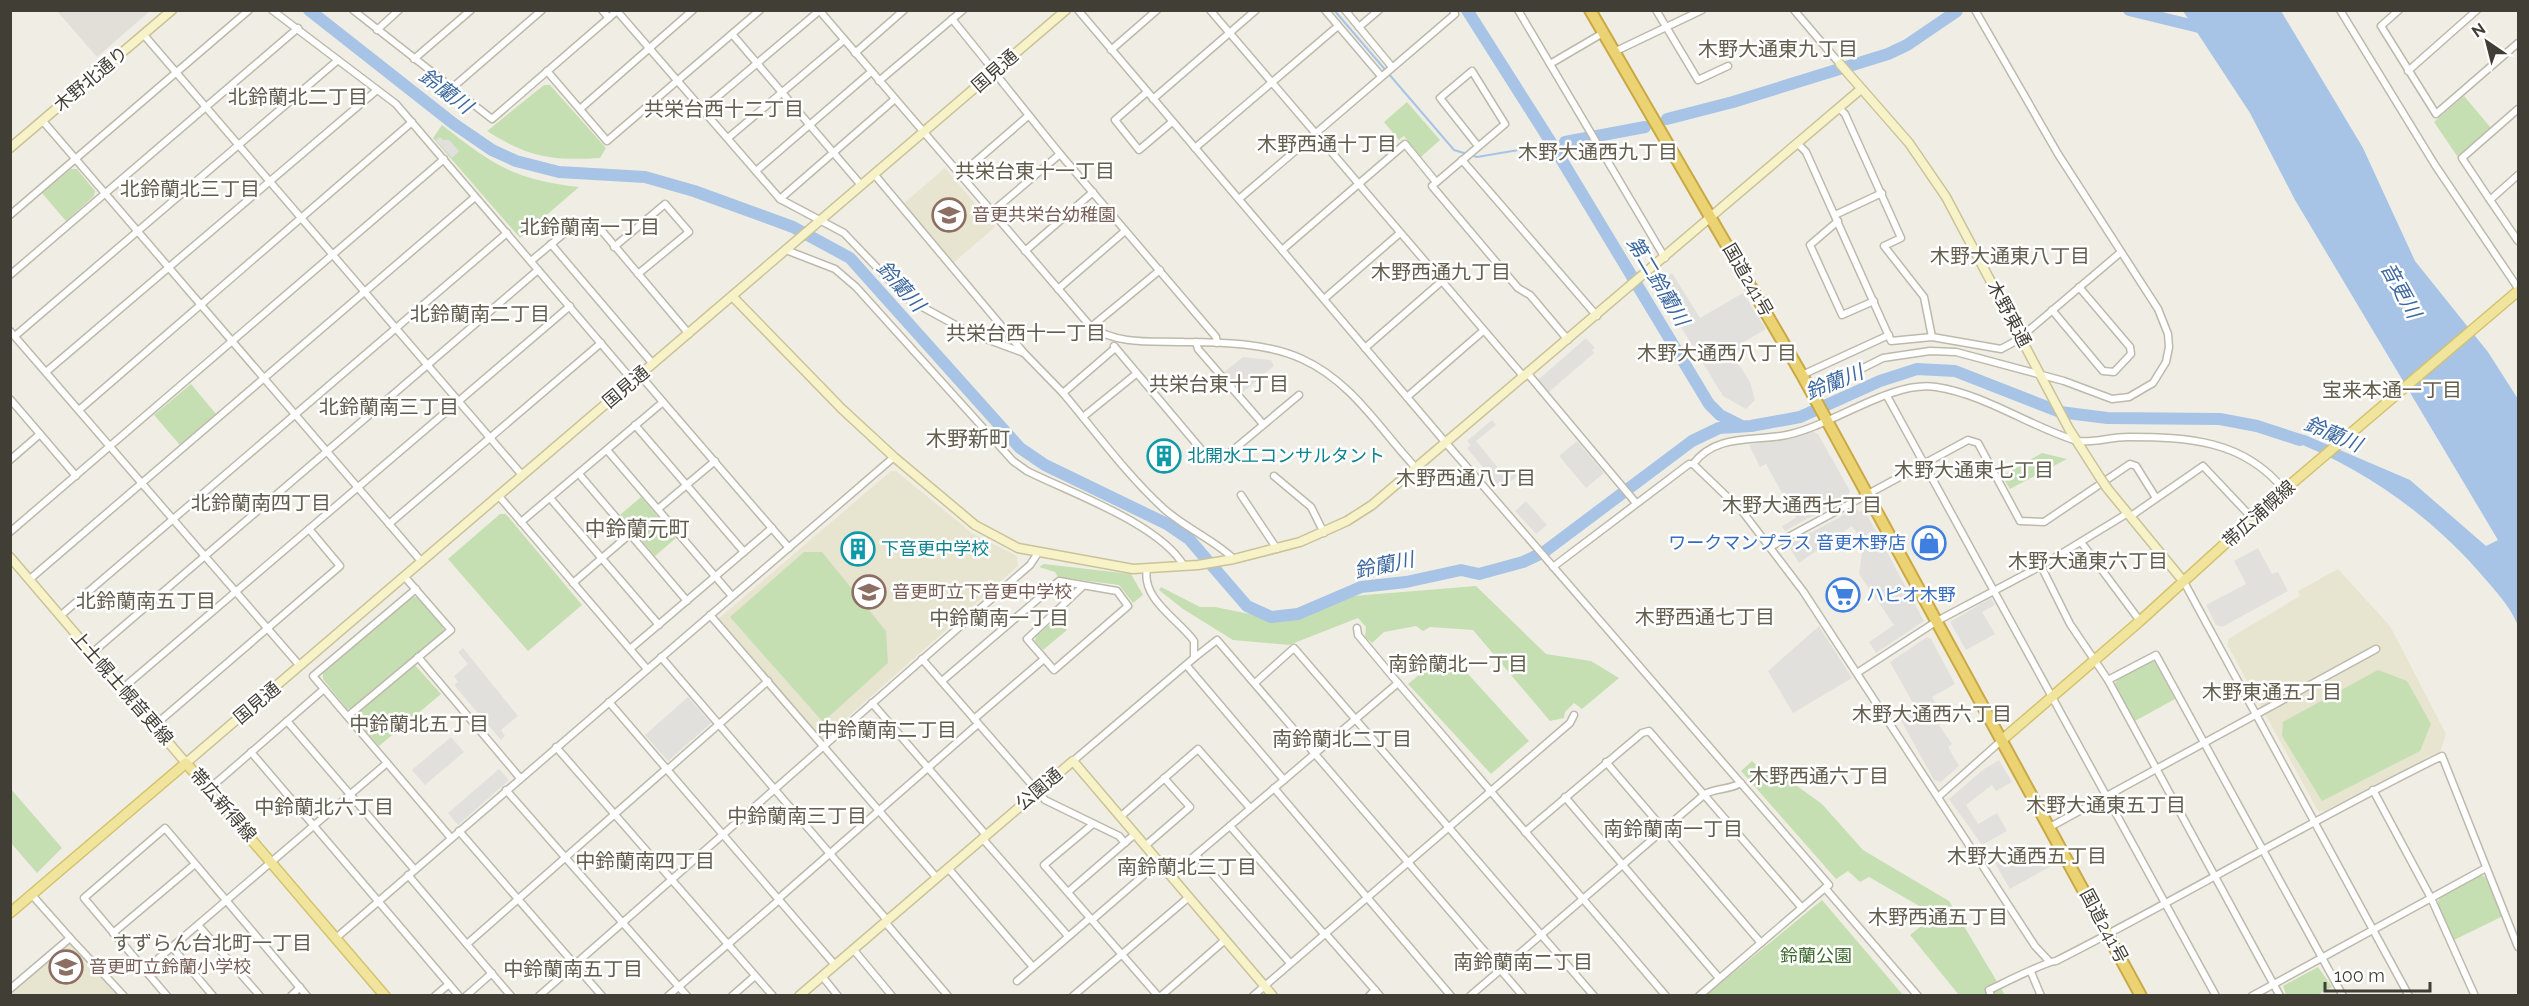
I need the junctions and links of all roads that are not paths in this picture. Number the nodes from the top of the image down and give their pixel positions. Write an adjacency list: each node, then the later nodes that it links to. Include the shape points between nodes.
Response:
1 (172, 10): 43 (street, 木野北通り)
2 (249, 10): 60 (street)
3 (272, 10): 38 (street)
4 (354, 10): 39 (street)
5 (399, 10): 39 (street)
6 (471, 10): 50 (street)
7 (542, 10): 65 (street)
8 (602, 10): 33 (street)
9 (693, 10): 46 (street)
10 (760, 10): 42 (street)
11 (904, 10): 49 (street)
12 (963, 10): 34 (street)
13 (1066, 10): 82 (street, 国見通)
14 (1078, 10): 47 (street)
15 (1157, 10): 47 (street)
16 (1210, 10): 40 (street)
17 (1256, 10): 40 (street)
18 (1325, 10): 35 (street)
19 (1345, 10): 37 (street)
20 (1379, 10): 37 (street)
21 (1453, 10): 55 (street, via 1455,14)
22 (1518, 10): 53 (street)
23 (1590, 10): 41 (highway, 国道241号)
24 (1656, 10): 36 (street)
25 (1702, 10): 36 (street)
26 (1794, 10): 56 (street)
27 (1975, 10): 126 (street, via 2058,154)
28 (2340, 10): 139 (street)
29 (2399, 10): 58 (street, via 2381,26)
30 (2477, 10): 58 (street)
31 (618, 11): 33 (street); 46 (street)
32 (819, 11): 44 (street); 52 (street)
33 (609, 18): 57 (street)
34 (952, 19): 63 (street); 77 (street, bridge)
35 (1338, 26): 61 (street); 64 (street)
36 (1666, 26): 48 (street); 54 (street, via 1698,80)
37 (1359, 27): 55 (street)
38 (298, 28): 51 (street); 72 (street)
39 (378, 30): 50 (street)
40 (1229, 33): 64 (street); 71 (street)
41 (1603, 33): 48 (highway, 国道241号); 53 (street)
42 (732, 34): 52 (street); 62 (street)
43 (144, 35): 60 (street); 78 (street, 木野北通り)
44 (844, 40): 49 (street); 68 (street)
45 (2518, 43): 58 (street, via 2436,114)
46 (650, 48): 62 (street); 73 (street)
47 (1111, 50): 69 (street)
48 (1614, 52): 112 (highway, 国道241号)
49 (855, 53): 59 (street)
50 (414, 59): 65 (street)
51 (338, 60): 67 (street); 85 (street)
52 (757, 63): 68 (street); 74 (street)
53 (1550, 64): 128 (street)
54 (1728, 66)
55 (1392, 67): 61 (street)
56 (1843, 67): 66 (street, 木野東通)
57 (547, 71): 65 (street, via 492,119); 73 (street)
58 (2408, 71)
59 (871, 72): 63 (street); 81 (street)
60 (176, 73): 72 (street); 92 (street)
61 (1381, 76): 83 (street)
62 (678, 80): 73 (street, via 607,141); 74 (street)
63 (879, 81): 70 (street)
64 (1272, 82): 83 (street); 89 (street)
65 (452, 88)
66 (1862, 89): 75 (street); 171 (street, 木野東通, via 1909,143 1946,197)
67 (377, 90): 79 (street); 99 (street)
68 (781, 92): 81 (street); 84 (street)
69 (1147, 92): 71 (street); 80 (street, via 1114,120 1139,150)
70 (895, 99): 82 (street); 90 (street)
71 (1153, 99): 80 (street)
72 (206, 107): 85 (street); 105 (street)
73 (580, 109)
74 (703, 109): 84 (street)
75 (1840, 109): 86 (street); 104 (street)
76 (2518, 109): 109 (street, via 2462,158)
77 (1028, 116): 91 (street); 97 (street)
78 (42, 120): 88 (street, 木野北通り); 92 (street)
79 (412, 122): 93 (street); 114 (street)
80 (1172, 122): 89 (street)
81 (811, 125): 90 (street); 95 (street)
82 (923, 133): 96 (street, 国見通); 97 (street)
83 (1315, 133): 101 (street); 108 (street)
84 (728, 138): 95 (street)
85 (238, 145): 99 (street); 116 (street)
86 (1799, 145): 112 (street); 113 (street)
87 (1478, 146): 87 (street, via 1440,99 1473,71 1505,124); 94 (street)
88 (10, 148)
89 (1195, 148): 108 (street)
90 (834, 153): 102 (street); 107 (street)
91 (1060, 154): 103 (street); 110 (street)
92 (76, 159): 105 (street); 111 (street)
93 (444, 159): 106 (street); 127 (street)
94 (1462, 160): 100 (street); 146 (street)
95 (756, 171): 107 (street)
96 (874, 174): 102 (street, 国見通); 164 (street)
97 (960, 176): 110 (street)
98 (2518, 176): 109 (street)
99 (270, 182): 114 (street); 130 (street)
100 (1436, 182): 101 (street, via 1405,144); 156 (street, via 1434,189)
101 (1358, 184): 119 (street); 123 (street)
102 (861, 185): 115 (street, 国見通)
103 (1093, 192): 117 (street); 125 (street)
104 (1882, 193): 113 (street); 154 (street, via 1901,238 1884,246 1924,297)
105 (105, 194): 116 (street); 134 (street)
106 (475, 197): 118 (street); 138 (street)
107 (780, 199): 115 (street)
108 (1239, 199): 123 (street)
109 (2490, 200): 120 (street)
110 (992, 212): 125 (street)
111 (10, 215)
112 (1713, 217): 128 (street); 170 (highway, 国道241号)
113 (1836, 218): 142 (street); 142 (street, via 1809,244 1842,315)
114 (302, 219): 127 (street); 143 (street)
115 (816, 224): 124 (street, 国見通); 164 (street, via 832,226 856,243 906,298 970,333)
116 (137, 231): 130 (street); 151 (street)
117 (1125, 231): 132 (street); 137 (street)
118 (507, 233): 129 (street); 148 (street)
119 (1400, 233): 135 (street); 141 (street)
120 (2518, 241)
121 (551, 244): 122 (street, via 579,221 597,225); 129 (street); 165 (street)
122 (614, 246): 133 (street); 133 (street, via 665,204 689,232)
123 (1282, 249): 141 (street)
124 (786, 250): 140 (street, 国見通); 237 (street, via 835,269 856,286 1013,461 1154,533)
125 (1025, 251): 137 (street)
126 (2121, 252): 136 (street); 171 (street, via 2165,324 2169,347 2159,375 2142,391 2112,399)
127 (333, 255): 138 (street); 157 (street)
128 (1665, 258): 146 (street)
129 (531, 261): 131 (street)
130 (169, 268): 143 (street); 167 (street)
131 (538, 270): 144 (street); 166 (street)
132 (1160, 270): 147 (street); 161 (street, via 1216,337)
133 (638, 274): 152 (street)
134 (10, 275)
135 (1442, 281): 149 (street); 162 (street)
136 (2079, 287): 145 (street); 145 (street, via 2130,346 2131,354 2114,372 2103,371)
137 (1058, 289): 147 (street)
138 (364, 292): 148 (street); 172 (street)
139 (2516, 292): 208 (main road, 帯広浦幌線)
140 (733, 297): 152 (street, 国見通); 195 (street)
141 (1324, 299): 162 (street)
142 (1874, 301): 153 (street)
143 (200, 304): 157 (street); 182 (street)
144 (570, 306): 160 (street); 180 (street)
145 (2052, 310): 150 (street)
146 (1597, 316): 156 (street)
147 (1091, 327): 155 (street)
148 (396, 328): 166 (street); 183 (street)
149 (1483, 331): 169 (street); 178 (street)
150 (2028, 331)
151 (13, 333): 167 (street)
152 (689, 334): 165 (street, 国見通)
153 (1889, 335): 154 (street, via 1891,341); 170 (street)
154 (1932, 337): 159 (street, via 2001,349)
155 (1113, 339): 158 (street); 163 (street)
156 (1568, 340): 169 (street)
157 (232, 342): 172 (street); 192 (street)
158 (1196, 342): 161 (street); 186 (street, via 1197,349)
159 (2014, 342)
160 (601, 343): 173 (street); 189 (street)
161 (1217, 344): 200 (street, via 1276,350 1315,366 1355,396)
162 (1365, 348): 178 (street)
163 (1114, 349): 168 (street); 174 (street)
164 (1024, 353): 174 (street)
165 (653, 364): 173 (street, 国見通)
166 (427, 365): 180 (street); 194 (street)
167 (46, 372): 182 (street)
168 (1136, 374): 184 (street); 186 (street, via 1210,460 1220,461)
169 (1526, 375): 191 (street); 214 (street)
170 (1802, 375): 176 (highway, 国道241号)
171 (2042, 376): 176 (street, via 1956,352 1915,351 1883,358); 190 (street, 木野東通)
172 (264, 378): 183 (street); 205 (street)
173 (637, 378): 181 (street); 202 (street, 国見通)
174 (1063, 393): 184 (street)
175 (1299, 395): 186 (street)
176 (1814, 395): 185 (highway, 国道241号)
177 (1887, 396): 185 (street); 190 (street, via 1935,386); 199 (street)
178 (1407, 397): 191 (street)
179 (10, 399): 188 (street)
180 (458, 401): 189 (street); 207 (street)
181 (663, 402): 187 (street); 197 (street)
182 (79, 410): 192 (street)
183 (295, 415): 194 (street); 217 (street)
184 (1083, 417): 235 (street, via 1166,510)
185 (1826, 418): 198 (street, via 1783,436 1721,443 1702,453); 209 (highway, 国道241号)
186 (1263, 424)
187 (635, 425): 193 (street); 206 (street)
188 (40, 434): 196 (street); 203 (street)
189 (490, 438): 202 (street); 220 (street)
190 (2077, 441): 208 (street, via 2096,443 2125,437 2226,446); 216 (street, 木野東通, bridge)
191 (1446, 443): 200 (street); 239 (street)
192 (111, 446): 203 (street); 205 (street)
193 (607, 450): 201 (street); 215 (street)
194 (327, 451): 207 (street); 232 (street)
195 (894, 457): 228 (street); 231 (street, via 975,525 1018,548)
196 (10, 460)
197 (715, 461): 206 (street); 221 (street)
198 (1694, 464): 214 (street); 227 (street, via 1742,511)
199 (1924, 464): 209 (street); 213 (street, via 1968,440 1978,443 2020,521 2044,522 2130,464 2136,466); 248 (street)
200 (1417, 469): 224 (street, via 1372,505)
201 (579, 474): 212 (street); 225 (street)
202 (522, 475): 210 (street, 国見通)
203 (76, 476): 223 (street)
204 (1274, 476): 224 (street, via 1311,507)
205 (142, 483): 217 (street); 243 (street)
206 (686, 485): 215 (street); 230 (street)
207 (357, 487): 220 (street); 222 (street)
208 (2288, 487): 218 (main road, 帯広浦幌線)
209 (1867, 494): 227 (street); 254 (highway, 国道241号)
210 (498, 495): 219 (street); 236 (street, 国見通)
211 (1241, 495): 229 (street)
212 (550, 498): 219 (street); 234 (street)
213 (2157, 498): 216 (street); 218 (street, via 2203,466)
214 (1636, 503): 239 (street)
215 (658, 509): 242 (street)
216 (2129, 515): 226 (street); 244 (street, 木野東通)
217 (173, 519): 232 (street); 253 (street)
218 (2253, 519): 244 (main road, 帯広浦幌線)
219 (521, 522): 245 (street)
220 (389, 524): 236 (street)
221 (772, 528): 228 (street); 230 (street)
222 (309, 529): 249 (street); 257 (street, via 340,566)
223 (10, 532)
224 (1324, 533): 229 (street)
225 (630, 534): 234 (street); 251 (street)
226 (2081, 542): 238 (street); 255 (street)
227 (1770, 547): 271 (street)
228 (789, 548): 250 (street)
229 (1277, 549): 235 (street)
230 (744, 552): 242 (street)
231 (1038, 553): 240 (street); 265 (street, via 1030,565)
232 (205, 556): 249 (street); 261 (street)
233 (10, 557): 243 (street, 上士幌士幌音更線)
234 (602, 558): 245 (street); 256 (street)
235 (1234, 559): 237 (street)
236 (421, 561): 241 (street, 国見通)
237 (1184, 566): 240 (street)
238 (2041, 566): 248 (street); 267 (street, via 2070,624)
239 (1553, 567): 306 (street)
240 (1147, 569): 264 (street, via 1148,588 1194,641)
241 (404, 576): 247 (street); 268 (street, 国見通)
242 (715, 576): 250 (street); 251 (street)
243 (30, 579): 253 (street, 上士幌士幌音更線)
244 (2184, 582): 255 (main road, 帯広浦幌線); 282 (street)
245 (573, 583): 260 (street)
246 (1082, 587): 266 (street, via 1027,639); 266 (street, via 1114,589 1128,606 1054,670); 274 (street, via 1059,580)
247 (416, 590): 262 (street, via 451,630); 278 (street, via 313,676)
248 (1994, 590): 254 (street); 279 (street)
249 (236, 592): 257 (street); 277 (street)
250 (732, 596): 252 (street)
251 (687, 601): 256 (street)
252 (710, 615): 263 (street); 273 (street)
253 (60, 616): 261 (street, 上士幌士幌音更線)
254 (1937, 621): 271 (street); 290 (highway, 国道241号)
255 (2140, 621): 267 (main road, 帯広浦幌線)
256 (658, 625): 260 (street)
257 (268, 628): 268 (street); 289 (street)
258 (1357, 628): 276 (street, via 1358,635)
259 (2376, 649): 282 (street)
260 (630, 650): 270 (street)
261 (92, 653): 277 (street, 上士幌士幌音更線)
262 (418, 657): 283 (street); 303 (street)
263 (661, 657): 270 (street); 288 (street)
264 (1194, 658): 269 (street); 275 (street, via 1216,640)
265 (922, 659): 274 (street); 281 (street)
266 (1044, 659): 287 (street)
267 (2096, 660): 272 (street); 279 (main road, 帯広浦幌線)
268 (300, 666): 298 (street, 国見通)
269 (1187, 666): 296 (street); 305 (street)
270 (647, 669): 280 (street)
271 (1857, 673): 318 (street)
272 (2108, 680): 291 (street, via 2156,655); 301 (street)
273 (768, 681): 288 (street); 292 (street)
274 (942, 681): 287 (street)
275 (1255, 683): 285 (street, via 1294,648); 295 (street)
276 (1398, 683): 285 (street); 312 (street)
277 (123, 688): 289 (street, 上士幌士幌音更線)
278 (324, 689): 283 (street); 286 (street)
279 (2052, 697): 290 (main road, 帯広浦幌線); 316 (street)
280 (609, 702): 293 (street); 302 (street)
281 (872, 703): 292 (street); 300 (street)
282 (2256, 715): 291 (street); 323 (street)
283 (348, 716): 299 (street)
284 (1574, 716): 312 (street)
285 (1356, 718): 295 (street); 327 (street)
286 (287, 721): 294 (street); 314 (street)
287 (976, 721): 300 (street); 313 (street)
288 (719, 724): 302 (street); 309 (street)
289 (154, 725): 298 (street, 上士幌士幌音更線)
290 (2002, 740): 318 (street); 328 (highway, 国道241号)
291 (2204, 744): 301 (street); 338 (street)
292 (823, 746): 309 (street); 320 (street)
293 (556, 747): 303 (street); 321 (street)
294 (251, 752): 308 (street); 325 (street)
295 (1315, 753): 305 (street); 344 (street)
296 (1073, 761): 313 (street, 公園通); 322 (street, 公園通)
297 (1606, 762): 315 (street, via 1649,731); 317 (street); 329 (street)
298 (186, 763): 308 (main road, 帯広新得線); 357 (main road, 帯広新得線)
299 (387, 763): 314 (street); 335 (street)
300 (928, 768): 320 (street); 334 (street)
301 (2157, 769): 316 (street); 352 (street)
302 (667, 770): 321 (street); 332 (street)
303 (520, 778): 310 (street)
304 (1164, 778): 319 (street, via 1198,749); 322 (street); 337 (street, via 1190,807)
305 (1284, 780): 307 (street)
306 (1741, 783): 315 (street); 355 (street, via 1829,885)
307 (1274, 788): 319 (street); 359 (street)
308 (209, 789): 342 (main road, 帯広新得線)
309 (775, 789): 332 (street); 339 (street)
310 (506, 790): 330 (street); 341 (street)
311 (2373, 790): 323 (street); 348 (street, via 2442,756); 360 (street)
312 (1491, 791): 327 (street); 331 (street)
313 (1036, 792): 324 (street); 334 (street, 公園通)
314 (351, 794): 325 (street); 349 (street)
315 (1705, 794): 329 (street); 367 (street)
316 (2106, 796): 328 (street); 366 (street)
317 (1565, 797): 331 (street); 346 (street)
318 (1938, 797): 390 (street)
319 (1250, 808): 326 (street)
320 (880, 811): 339 (street); 353 (street)
321 (615, 814): 341 (street); 354 (street)
322 (1120, 816): 333 (street, 公園通)
323 (2315, 822): 338 (street); 373 (street)
324 (1093, 824): 336 (street); 356 (street, via 1044,865)
325 (313, 826): 342 (street); 365 (street)
326 (1230, 826): 340 (street); 375 (street)
327 (1448, 827): 344 (street); 376 (street)
328 (2050, 827): 377 (highway, 国道241号)
329 (1664, 830): 346 (street); 382 (street)
330 (459, 831): 335 (street); 363 (street)
331 (1525, 831): 362 (street)
332 (723, 834): 354 (street); 361 (street)
333 (1135, 834): 336 (street); 337 (street, 公園通)
334 (984, 837): 347 (street, 公園通); 378 (street)
335 (451, 838): 349 (street)
336 (1125, 843): 356 (street)
337 (1145, 846): 343 (street, 公園通)
338 (2263, 850): 352 (street); 389 (street)
339 (830, 852): 361 (street); 370 (street)
340 (1196, 855): 351 (street); 391 (street)
341 (566, 857): 363 (street); 371 (street)
342 (271, 862): 364 (street); 380 (main road, 帯広新得線)
343 (1159, 862): 351 (street, 公園通); 369 (street)
344 (1408, 862): 359 (street); 396 (street)
345 (195, 864): 364 (street); 374 (street); 374 (street, via 165,828 84,898)
346 (1623, 866): 362 (street); 401 (street)
347 (948, 868): 353 (street, 公園通); 394 (street)
348 (2486, 868): 360 (street); 385 (street)
349 (414, 869): 350 (street)
350 (408, 875): 365 (street); 383 (street)
351 (1171, 876): 358 (street, 公園通)
352 (2215, 876): 366 (street); 404 (street)
353 (937, 878): 370 (street, 公園通)
354 (671, 880): 371 (street); 384 (street)
355 (1825, 888): 367 (street); 442 (street)
356 (1068, 892): 369 (street)
357 (32, 895): 368 (main road, 帯広新得線); 379 (street)
358 (1189, 897): 381 (street, 公園通); 388 (street)
359 (1367, 897): 375 (street); 436 (street)
360 (2431, 898): 373 (street); 451 (street)
361 (778, 899): 384 (street); 393 (street)
362 (1583, 899): 376 (street); 440 (street)
363 (518, 900): 383 (street); 392 (street)
364 (226, 901): 372 (street); 407 (street)
365 (378, 901): 380 (street); 403 (street)
366 (2165, 905): 377 (street); 446 (street)
367 (1802, 908): 382 (street)
368 (10, 913)
369 (1091, 919): 378 (street); 388 (street)
370 (886, 921): 387 (street, 公園通); 430 (street)
371 (623, 922): 392 (street); 405 (street)
372 (198, 925): 386 (street); 414 (street)
373 (2373, 929): 389 (street); 450 (street)
374 (113, 933): 395 (street)
375 (1324, 933): 391 (street); 409 (street)
376 (1541, 935): 396 (street); 439 (street)
377 (2109, 935): 390 (street, via 2056,962); 445 (highway, 国道241号)
378 (1068, 936): 394 (street)
379 (70, 938): 408 (street); 411 (street)
380 (336, 938): 410 (main road, 帯広新得線)
381 (1225, 940): 406 (street, 公園通); 432 (street)
382 (1761, 943): 401 (street)
383 (467, 944): 398 (street)
384 (728, 944): 399 (street); 405 (street)
385 (2518, 946)
386 (172, 947): 395 (street); 413 (street)
387 (853, 950): 393 (street, 公園通); 429 (street)
388 (1122, 955): 431 (street); 432 (street)
389 (2321, 958): 404 (street); 449 (street)
390 (2049, 961): 397 (street)
391 (1290, 963): 406 (street)
392 (574, 964): 421 (street); 422 (street)
393 (835, 965): 400 (street, 公園通)
394 (1032, 967): 402 (street)
395 (146, 970): 412 (street)
396 (1501, 970): 437 (street); 438 (street)
397 (2031, 972): 443 (street, via 1989,990); 444 (street)
398 (492, 973): 419 (street); 420 (street)
399 (755, 976): 425 (street); 426 (street)
400 (822, 976): 427 (street, 公園通); 428 (street)
401 (1719, 978): 441 (street)
402 (1017, 981)
403 (449, 984): 417 (street); 418 (street)
404 (2273, 984): 447 (street); 448 (street)
405 (678, 986): 423 (street); 424 (street)
406 (1265, 986): 433 (street); 434 (street, 公園通)
407 (300, 987): 415 (street); 416 (street)
408 (10, 989)
409 (1377, 993): 435 (street)
410 (380, 994)
411 (124, 996)
412 (167, 996)
413 (213, 996)
414 (260, 996)
415 (291, 996)
416 (307, 996)
417 (435, 996)
418 (459, 996)
419 (466, 996)
420 (511, 996)
421 (539, 996)
422 (602, 996)
423 (668, 996)
424 (687, 996)
425 (732, 996)
426 (772, 996)
427 (799, 996)
428 (838, 996)
429 (892, 996)
430 (948, 996)
431 (1073, 996)
432 (1159, 996)
433 (1253, 996)
434 (1273, 996)
435 (1369, 996)
436 (1450, 996)
437 (1470, 996)
438 (1523, 996)
439 (1594, 996)
440 (1666, 996)
441 (1699, 996)
442 (1918, 996)
443 (1991, 996)
444 (2041, 996)
445 (2141, 996)
446 (2216, 996)
447 (2252, 996)
448 (2280, 996)
449 (2343, 996)
450 (2409, 996)
451 (2475, 996)

